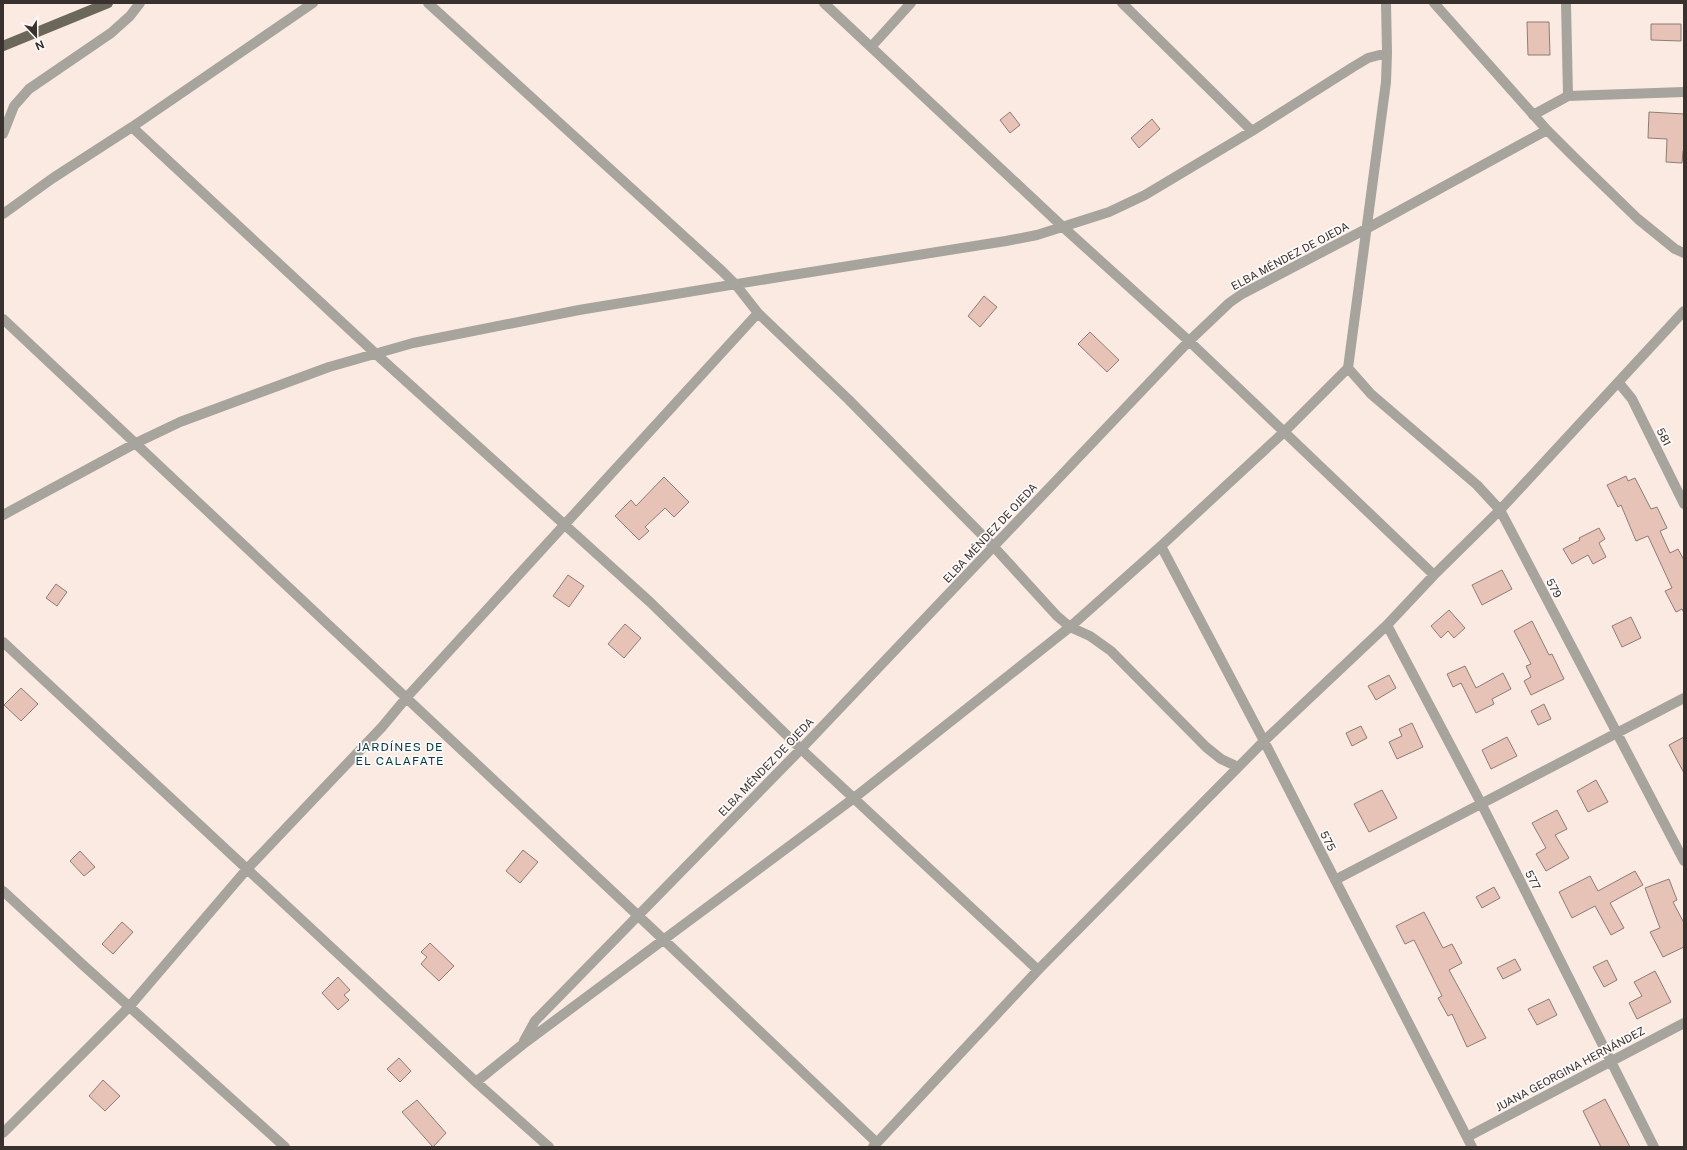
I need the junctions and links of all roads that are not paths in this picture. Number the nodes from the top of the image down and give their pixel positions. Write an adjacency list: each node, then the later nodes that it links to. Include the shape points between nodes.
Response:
1 (108, 3): 11 (main road)
2 (140, 3): 20 (street, via 130,16 111,32 29,89 14,106)
3 (314, 3): 17 (street)
4 (428, 3): 26 (street)
5 (824, 3): 12 (street)
6 (911, 3): 12 (street)
7 (1122, 3): 19 (street)
8 (1386, 3): 13 (street)
9 (1434, 3): 16 (street)
10 (1566, 3): 15 (street)
11 (3, 46)
12 (871, 47): 22 (street)
13 (1387, 53): 19 (street, via 1368,58); 23 (street, via 1382,119)
14 (1684, 92): 15 (street)
15 (1568, 96): 16 (street)
16 (1533, 115): 18 (street)
17 (132, 126): 21 (street); 31 (street)
18 (1547, 130): 23 (street, ELBA MÉNDEZ DE OJEDA); 24 (street, via 1638,219)
19 (1252, 131): 22 (street, via 1145,195 1109,212)
20 (3, 134)
21 (3, 214)
22 (1063, 227): 26 (street, via 1006,241); 30 (street)
23 (1366, 229): 30 (street, ELBA MÉNDEZ DE OJEDA, via 1242,294); 32 (street)
24 (1680, 251): 25 (street)
25 (1684, 259)
26 (736, 285): 28 (street); 31 (street, via 579,310 413,343)
27 (1684, 311): 33 (street)
28 (758, 313): 39 (street); 41 (street, via 848,399)
29 (3, 319): 35 (street)
30 (1188, 341): 34 (street); 41 (street, ELBA MÉNDEZ DE OJEDA)
31 (376, 354): 35 (street, via 329,367 242,398 180,422); 39 (street)
32 (1348, 368): 34 (street); 37 (street, 579, via 1371,394 1477,485)
33 (1619, 383): 36 (street, 581, via 1632,399); 37 (street)
34 (1283, 433): 40 (street); 42 (street)
35 (136, 443): 38 (street); 46 (street)
36 (1684, 504)
37 (1500, 510): 42 (street); 48 (street, 579)
38 (3, 515)
39 (564, 524): 46 (street); 50 (street, via 650,602)
40 (1161, 546): 44 (street); 49 (street, 575)
41 (994, 547): 44 (street); 50 (street, ELBA MÉNDEZ DE OJEDA)
42 (1434, 575): 43 (street)
43 (1387, 625): 49 (street); 53 (street, 577)
44 (1070, 627): 51 (street, via 1090,636 1111,651 1206,747 1221,759); 52 (street)
45 (3, 642): 55 (street)
46 (407, 697): 55 (street, via 382,727); 58 (street)
47 (1684, 698): 48 (street)
48 (1617, 732): 53 (street); 54 (street, 579)
49 (1264, 741): 51 (street); 56 (street, 575)
50 (801, 749): 52 (street); 58 (street, ELBA MÉNDEZ DE OJEDA)
51 (1238, 767): 60 (street)
52 (854, 798): 59 (street); 60 (street)
53 (1481, 803): 56 (street); 64 (street, 577)
54 (1684, 861)
55 (247, 869): 61 (street); 65 (street)
56 (1335, 880): 67 (street, 575)
57 (3, 891): 61 (street)
58 (638, 916): 59 (street); 63 (street, ELBA MÉNDEZ DE OJEDA, via 535,1021)
59 (664, 940): 63 (street); 68 (street)
60 (1038, 970): 68 (street)
61 (128, 1006): 66 (street); 69 (street)
62 (1684, 1023): 64 (street, JUANA GEORGINA HERNÁNDEZ)
63 (522, 1045): 65 (street)
64 (1611, 1062): 67 (street, JUANA GEORGINA HERNÁNDEZ); 72 (street, 577)
65 (476, 1082): 70 (street)
66 (3, 1133)
67 (1467, 1137): 71 (street, 575)
68 (875, 1145)
69 (285, 1147)
70 (549, 1147)
71 (1472, 1147)
72 (1654, 1147)

